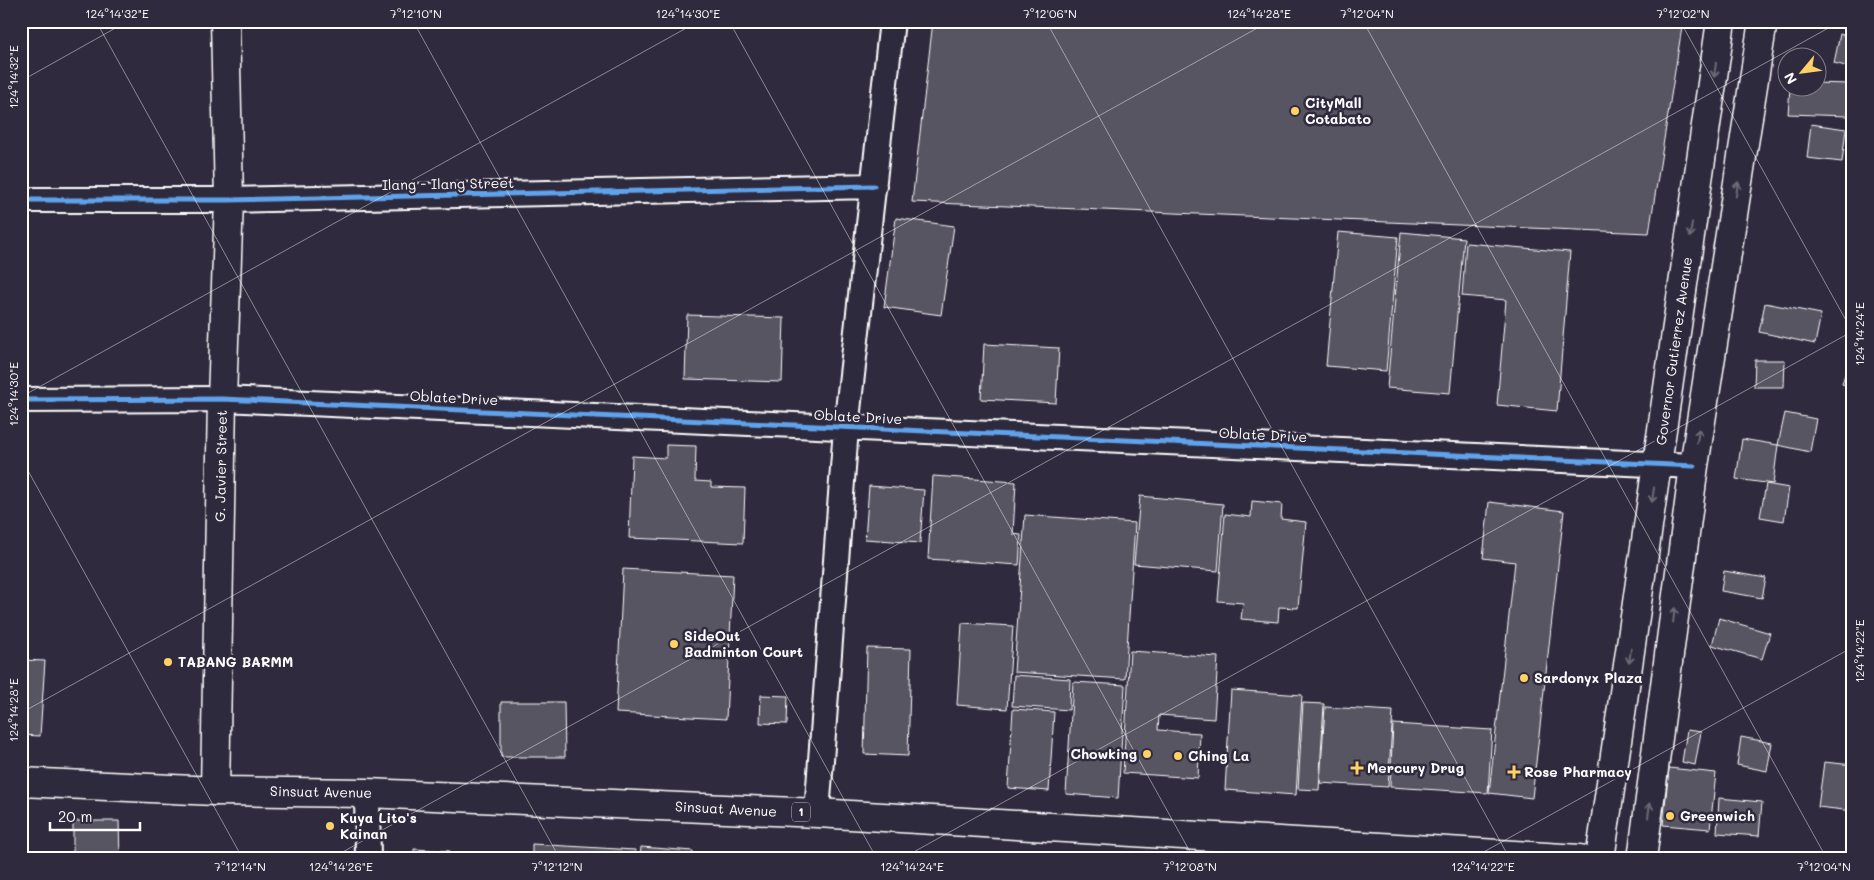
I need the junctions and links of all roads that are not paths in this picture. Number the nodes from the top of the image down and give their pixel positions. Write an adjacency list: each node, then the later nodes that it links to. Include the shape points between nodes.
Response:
1 (225, 21): 7 (street, G. Javier Street)
2 (892, 21): 5 (street)
3 (1722, 21): 11 (street, Governor Gutierrez Avenue, one-way to 11)
4 (1762, 21): 12 (street, one-way to 4)
5 (874, 186): 7 (street, Ilang - Ilang Street); 10 (street)
6 (21, 200): 7 (street, Ilang - Ilang Street)
7 (229, 200): 8 (street, G. Javier Street)
8 (222, 399): 9 (street, Oblate Drive); 10 (street, Oblate Drive); 14 (street, G. Javier Street)
9 (21, 400)
10 (846, 428): 11 (street, Oblate Drive); 16 (street)
11 (1658, 464): 12 (street, Oblate Drive); 20 (street, Governor Gutierrez Avenue, one-way to 20)
12 (1694, 466): 21 (street, one-way to 12)
13 (21, 782): 14 (street, Sinsuat Avenue / 1)
14 (215, 791): 15 (street, Sinsuat Avenue / 1)
15 (367, 792): 16 (street, Sinsuat Avenue / 1); 18 (street)
16 (817, 813): 17 (street, Sinsuat Avenue / 1)
17 (1538, 857): 19 (street, Sinsuat Avenue / 1)
18 (368, 859)
19 (1580, 859)
20 (1600, 859)
21 (1642, 859)

